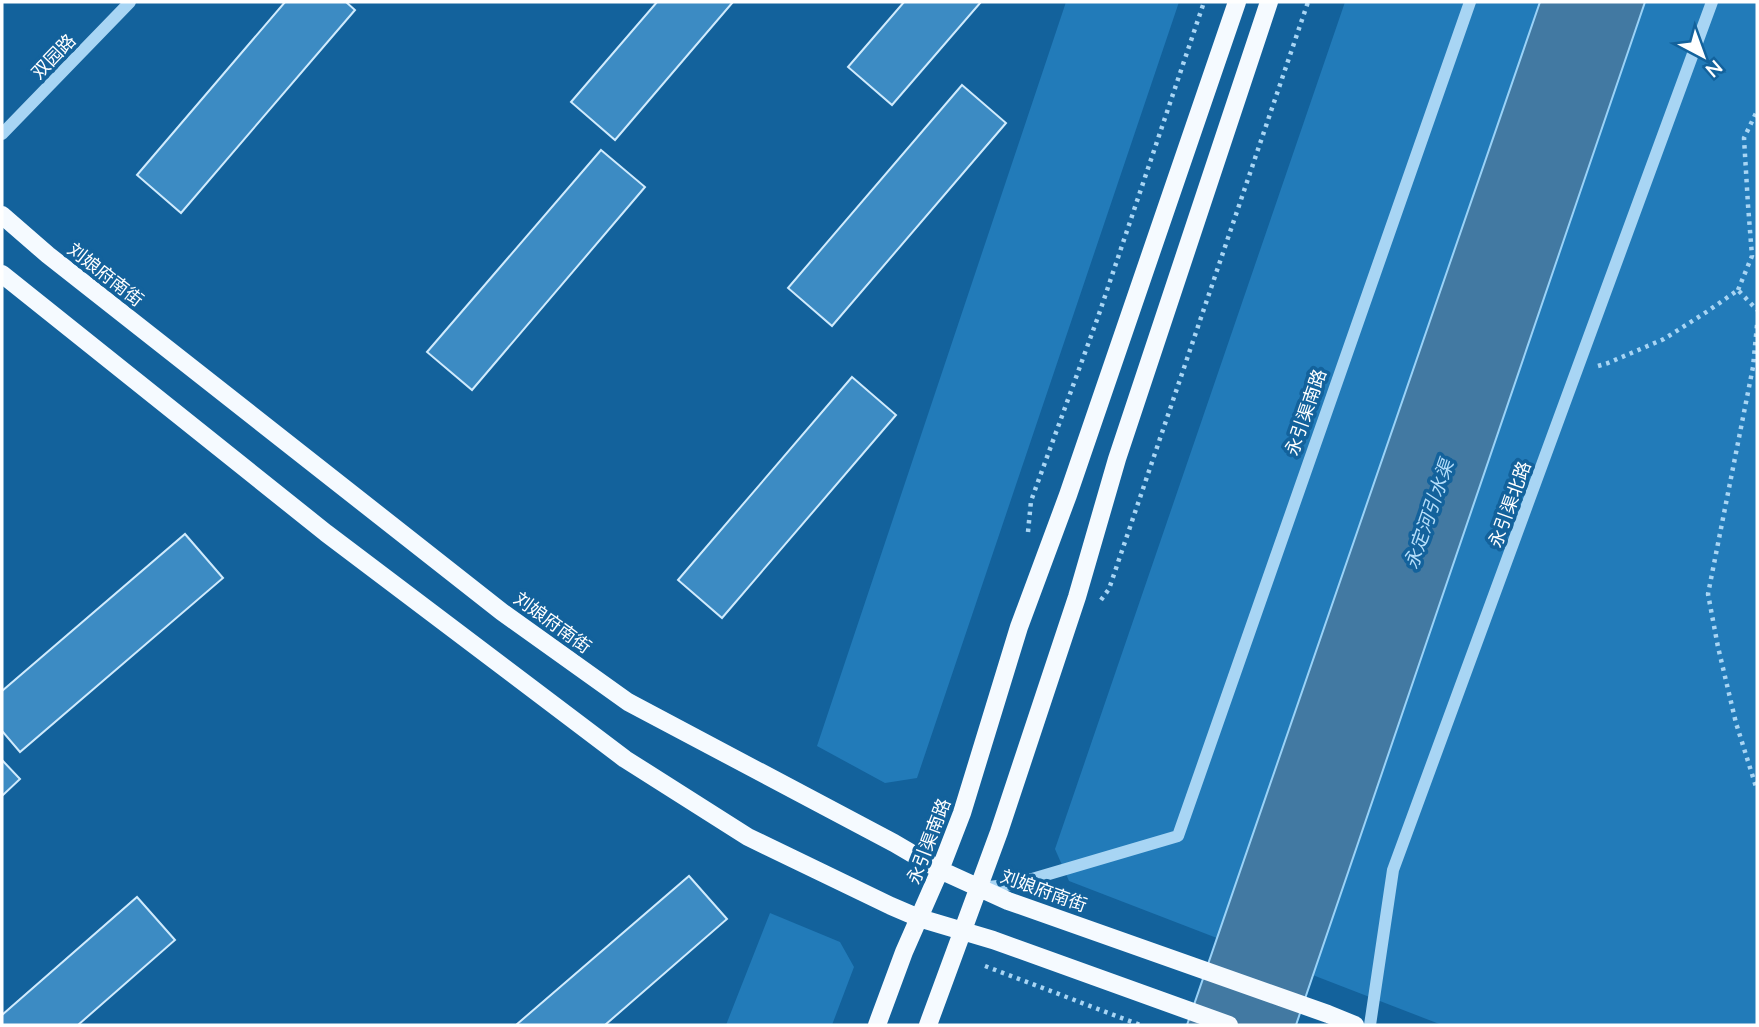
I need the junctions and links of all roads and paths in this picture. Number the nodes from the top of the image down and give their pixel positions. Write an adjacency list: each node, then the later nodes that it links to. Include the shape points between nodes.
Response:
1 (130, 2): 9 (street, 双园路)
2 (1204, 2): 16 (path, via 1031,501)
3 (1237, 2): 19 (main road, 永引渠南路, via 1069,495 1019,627 968,796)
4 (1269, 2): 20 (main road)
5 (1308, 2): 17 (path, via 1109,589)
6 (1470, 2): 20 (street, 永引渠南路, via 1178,836 1013,884)
7 (1712, 2): 15 (street, 永引渠北路)
8 (1757, 111): 12 (path, via 1744,138 1752,256)
9 (2, 134)
10 (2, 215): 19 (main road, 刘娘府南街, via 48,256 502,612 628,702)
11 (2, 274): 21 (main road, via 326,533 625,759 748,837)
12 (1738, 290): 13 (path); 15 (path, via 1664,339)
13 (1757, 310)
14 (1757, 325): 18 (path, via 1753,367 1708,594 1736,723)
15 (1576, 372): 29 (street, 永引渠北路, via 1394,870)
16 (1028, 539)
17 (1094, 610)
18 (1757, 790)
19 (940, 870): 20 (main road, 刘娘府南街); 21 (main road, 永引渠南路)
20 (978, 888): 22 (main road); 28 (main road, 刘娘府南街)
21 (919, 918): 22 (main road); 24 (main road, 永引渠南路)
22 (963, 930): 25 (main road); 27 (main road)
23 (985, 966): 26 (path)
24 (877, 1025)
25 (928, 1025)
26 (1140, 1025)
27 (1228, 1025)
28 (1355, 1025)
29 (1370, 1025)

